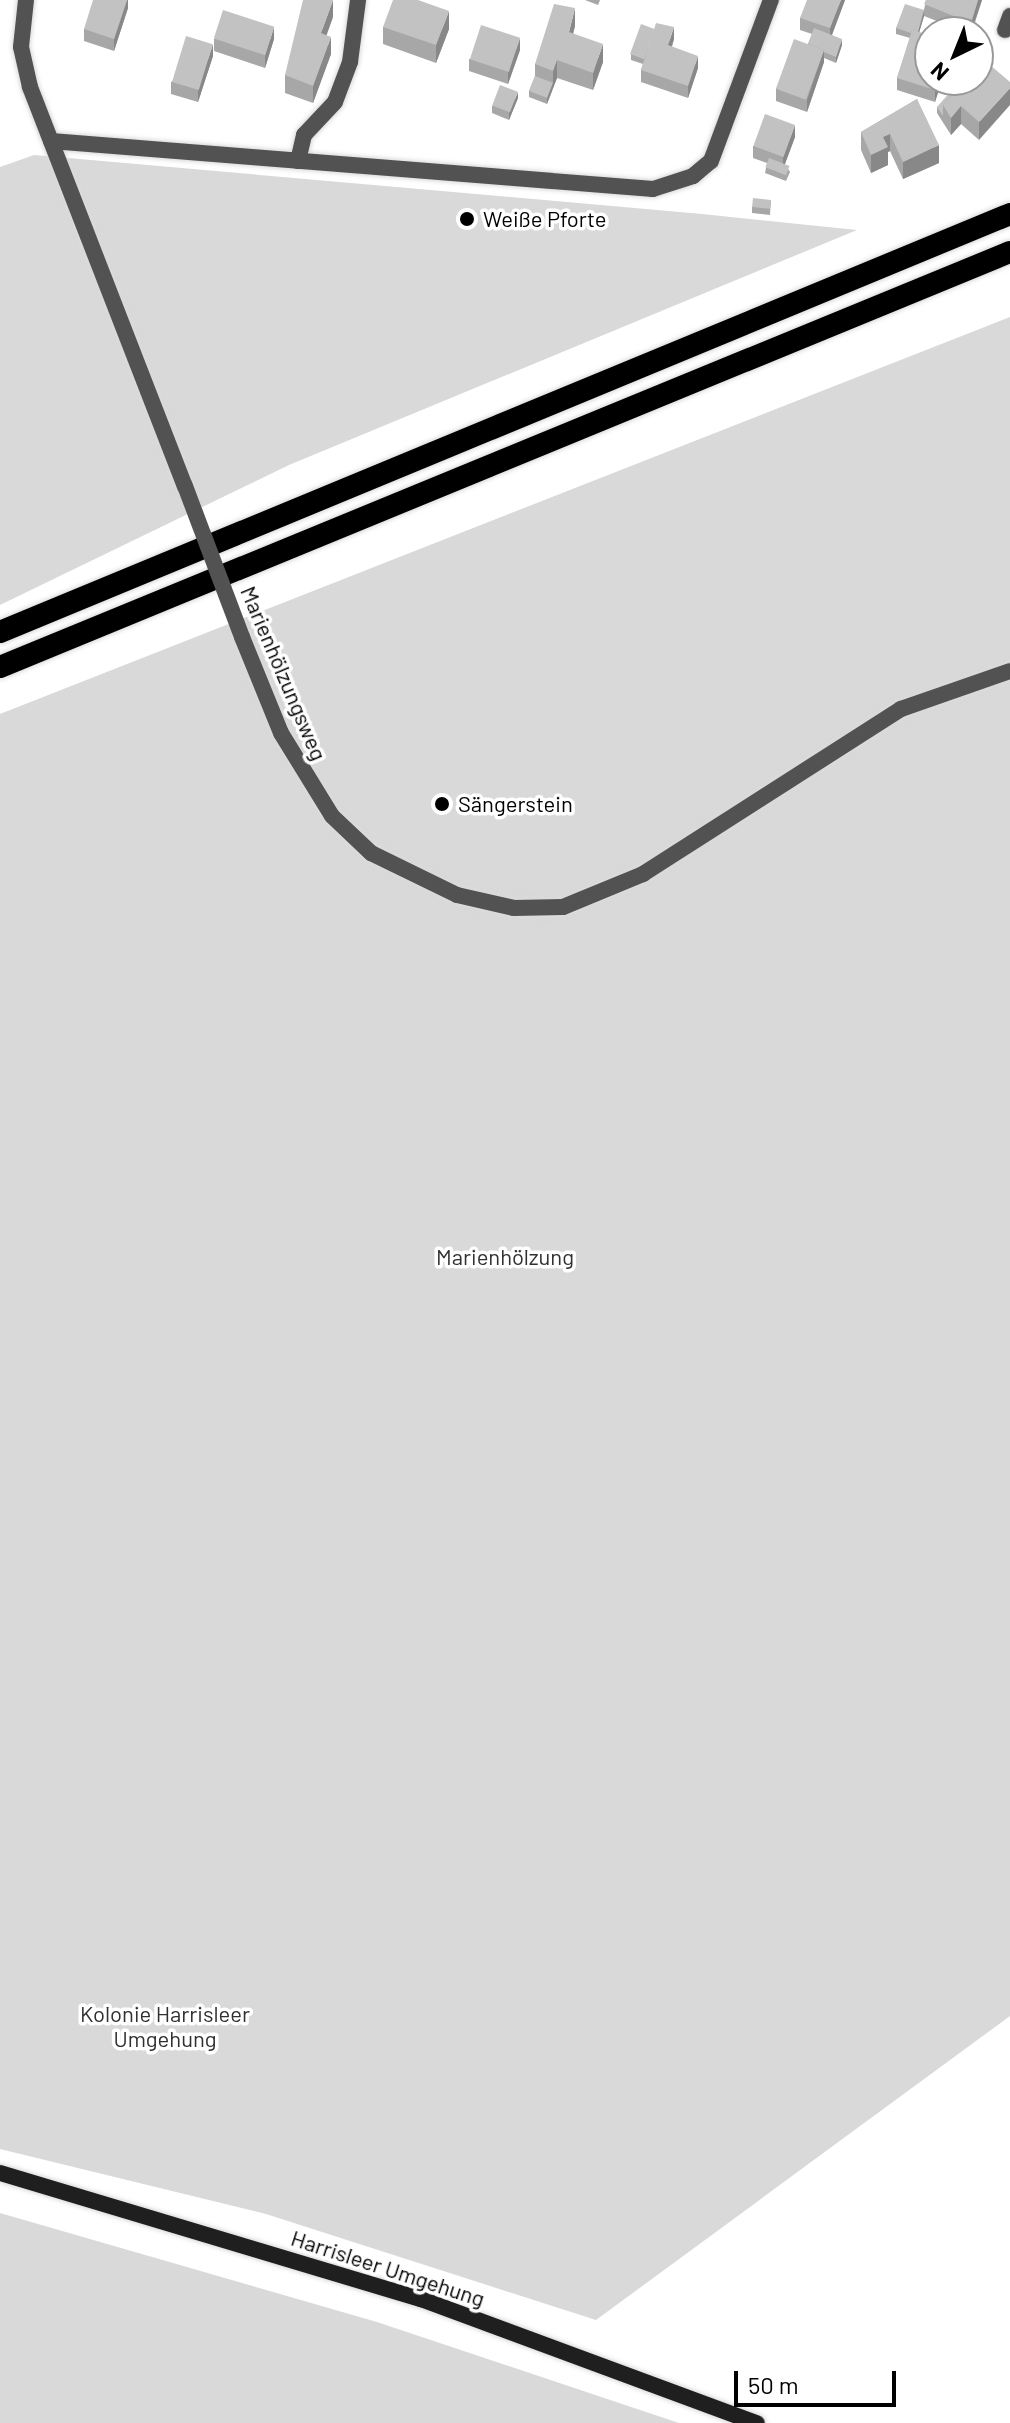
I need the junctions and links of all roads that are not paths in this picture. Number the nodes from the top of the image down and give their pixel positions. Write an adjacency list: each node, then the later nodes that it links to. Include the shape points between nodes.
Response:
1 (26, 0): 4 (street, Marienhölzungsweg, via 21,47)
2 (358, 0): 5 (street, via 350,62 335,102 304,135)
3 (771, 0): 5 (street, via 723,142 693,176 653,189)
4 (51, 141): 5 (street); 10 (street, Marienhölzungsweg, bridge, via 281,733 332,816 371,853 457,895 514,908 563,907 643,874 901,709)
5 (298, 161)
6 (1010, 214): 8 (highway)
7 (1010, 252): 9 (highway)
8 (0, 632)
9 (0, 667)
10 (1010, 671)
11 (0, 2173): 12 (main road, Harrisleer Umgehung, via 421,2299)
12 (757, 2423)

